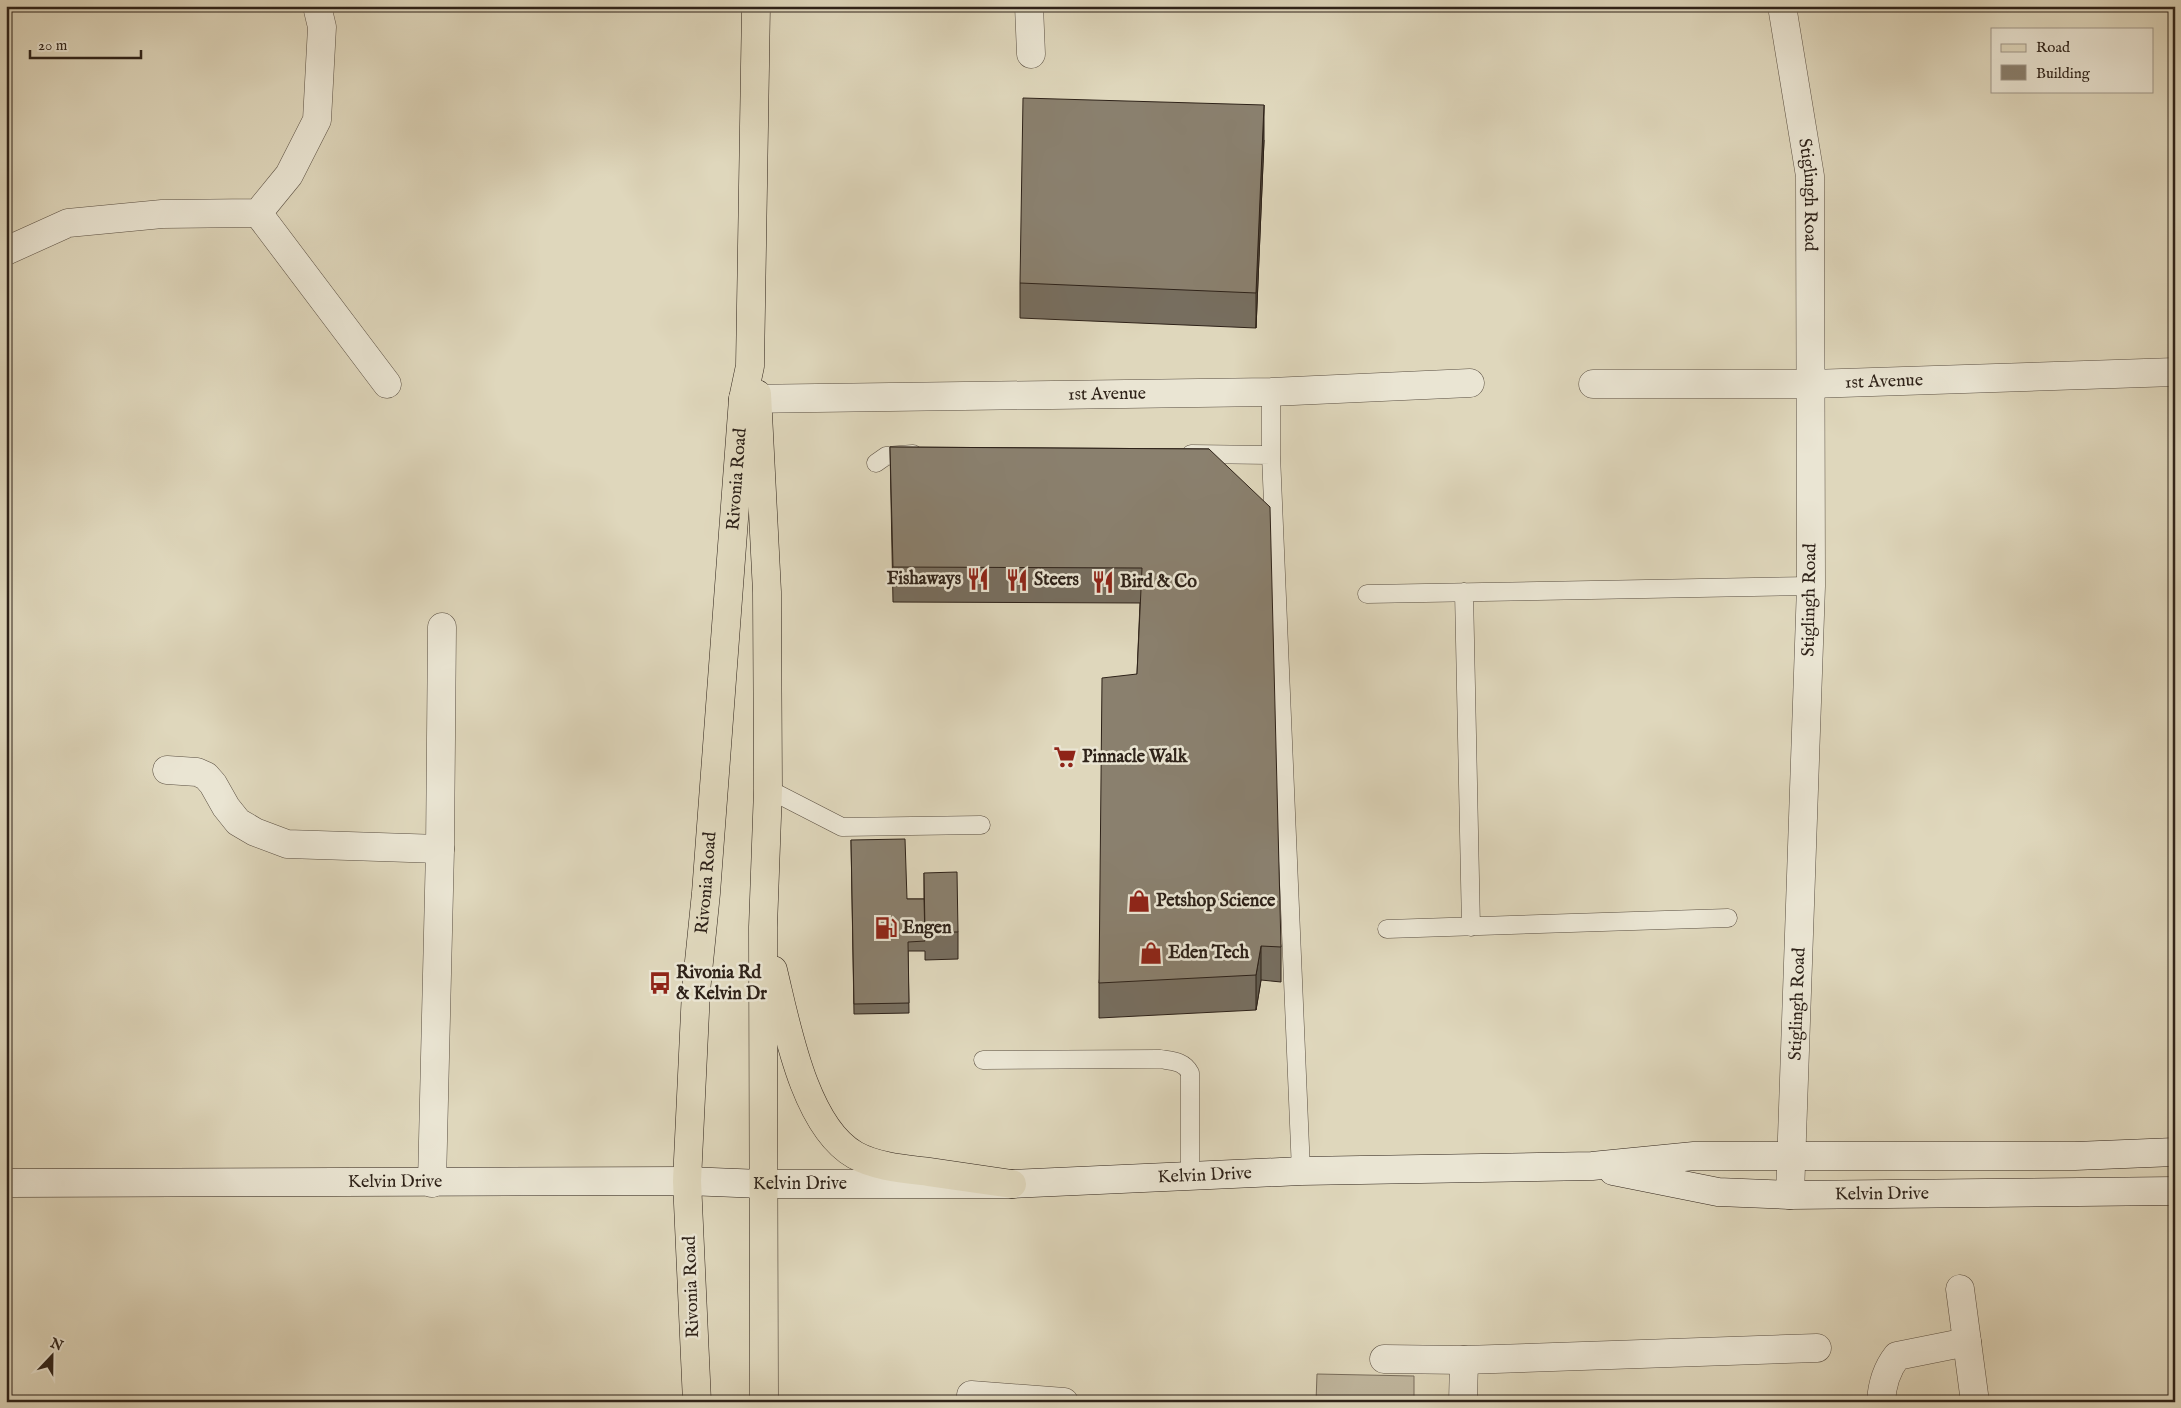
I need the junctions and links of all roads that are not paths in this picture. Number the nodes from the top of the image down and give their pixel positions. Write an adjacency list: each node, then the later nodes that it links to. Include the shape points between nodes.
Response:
1 (317, 6): 6 (street, via 322,26 317,120 289,175)
2 (756, 6): 14 (main road, Rivonia Road)
3 (1029, 6): 5 (street)
4 (1782, 6): 12 (street, Stiglingh Road, via 1810,176)
5 (1031, 54)
6 (258, 213): 7 (street, via 162,214 68,224); 10 (street)
7 (6, 251)
8 (2175, 372): 12 (street, 1st Avenue)
9 (1470, 383): 13 (street, 1st Avenue)
10 (387, 384)
11 (1593, 384): 12 (street, 1st Avenue)
12 (1811, 384): 19 (street, Stiglingh Road)
13 (1271, 392): 14 (street, 1st Avenue); 17 (lane)
14 (751, 399): 24 (main road, Rivonia Road, via 767,592); 37 (main road, Rivonia Road, via 696,991)
15 (925, 453): 18 (lane, via 886,456)
16 (1172, 454): 17 (lane)
17 (1271, 455): 35 (lane)
18 (876, 463)
19 (1811, 586): 20 (lane); 33 (street, Stiglingh Road)
20 (1464, 592): 21 (lane); 29 (lane)
21 (1366, 594)
22 (442, 627): 26 (street)
23 (167, 770): 26 (street, via 197,772 206,776 238,822 287,844)
24 (768, 789): 25 (lane, via 842,827); 28 (main road, Rivonia Road)
25 (981, 825)
26 (440, 849): 39 (street)
27 (1728, 918): 29 (lane)
28 (763, 927): 40 (main road, Rivonia Road); 41 (main road, via 795,1061 821,1116 837,1140 855,1155 889,1167)
29 (1471, 927): 30 (lane)
30 (1387, 929)
31 (984, 1060): 36 (lane, via 1160,1059 1187,1066 1190,1073)
32 (2175, 1152): 33 (street, Kelvin Drive, via 2075,1156)
33 (1793, 1157): 34 (street, Kelvin Drive, via 1694,1156); 43 (street, Stiglingh Road)
34 (1592, 1166): 35 (street, Kelvin Drive); 43 (street, Kelvin Drive, via 1718,1192)
35 (1301, 1172): 36 (street, Kelvin Drive)
36 (1190, 1176): 41 (street, Kelvin Drive)
37 (687, 1181): 39 (street, Kelvin Drive); 40 (street, Kelvin Drive); 50 (main road, Rivonia Road)
38 (6, 1183): 39 (street, Kelvin Drive)
39 (432, 1183)
40 (762, 1184): 41 (street, Kelvin Drive); 51 (main road, Rivonia Road)
41 (1012, 1184)
42 (2175, 1191): 43 (street, Kelvin Drive)
43 (1790, 1195)
44 (1960, 1289): 45 (street)
45 (1967, 1342): 54 (street, via 1897,1356 1888,1367); 55 (street)
46 (1817, 1348): 48 (street)
47 (1384, 1358): 48 (street)
48 (1464, 1360): 53 (street)
49 (971, 1395): 52 (street)
50 (697, 1402)
51 (764, 1402)
52 (1064, 1402)
53 (1463, 1402)
54 (1881, 1402)
55 (1975, 1402)

